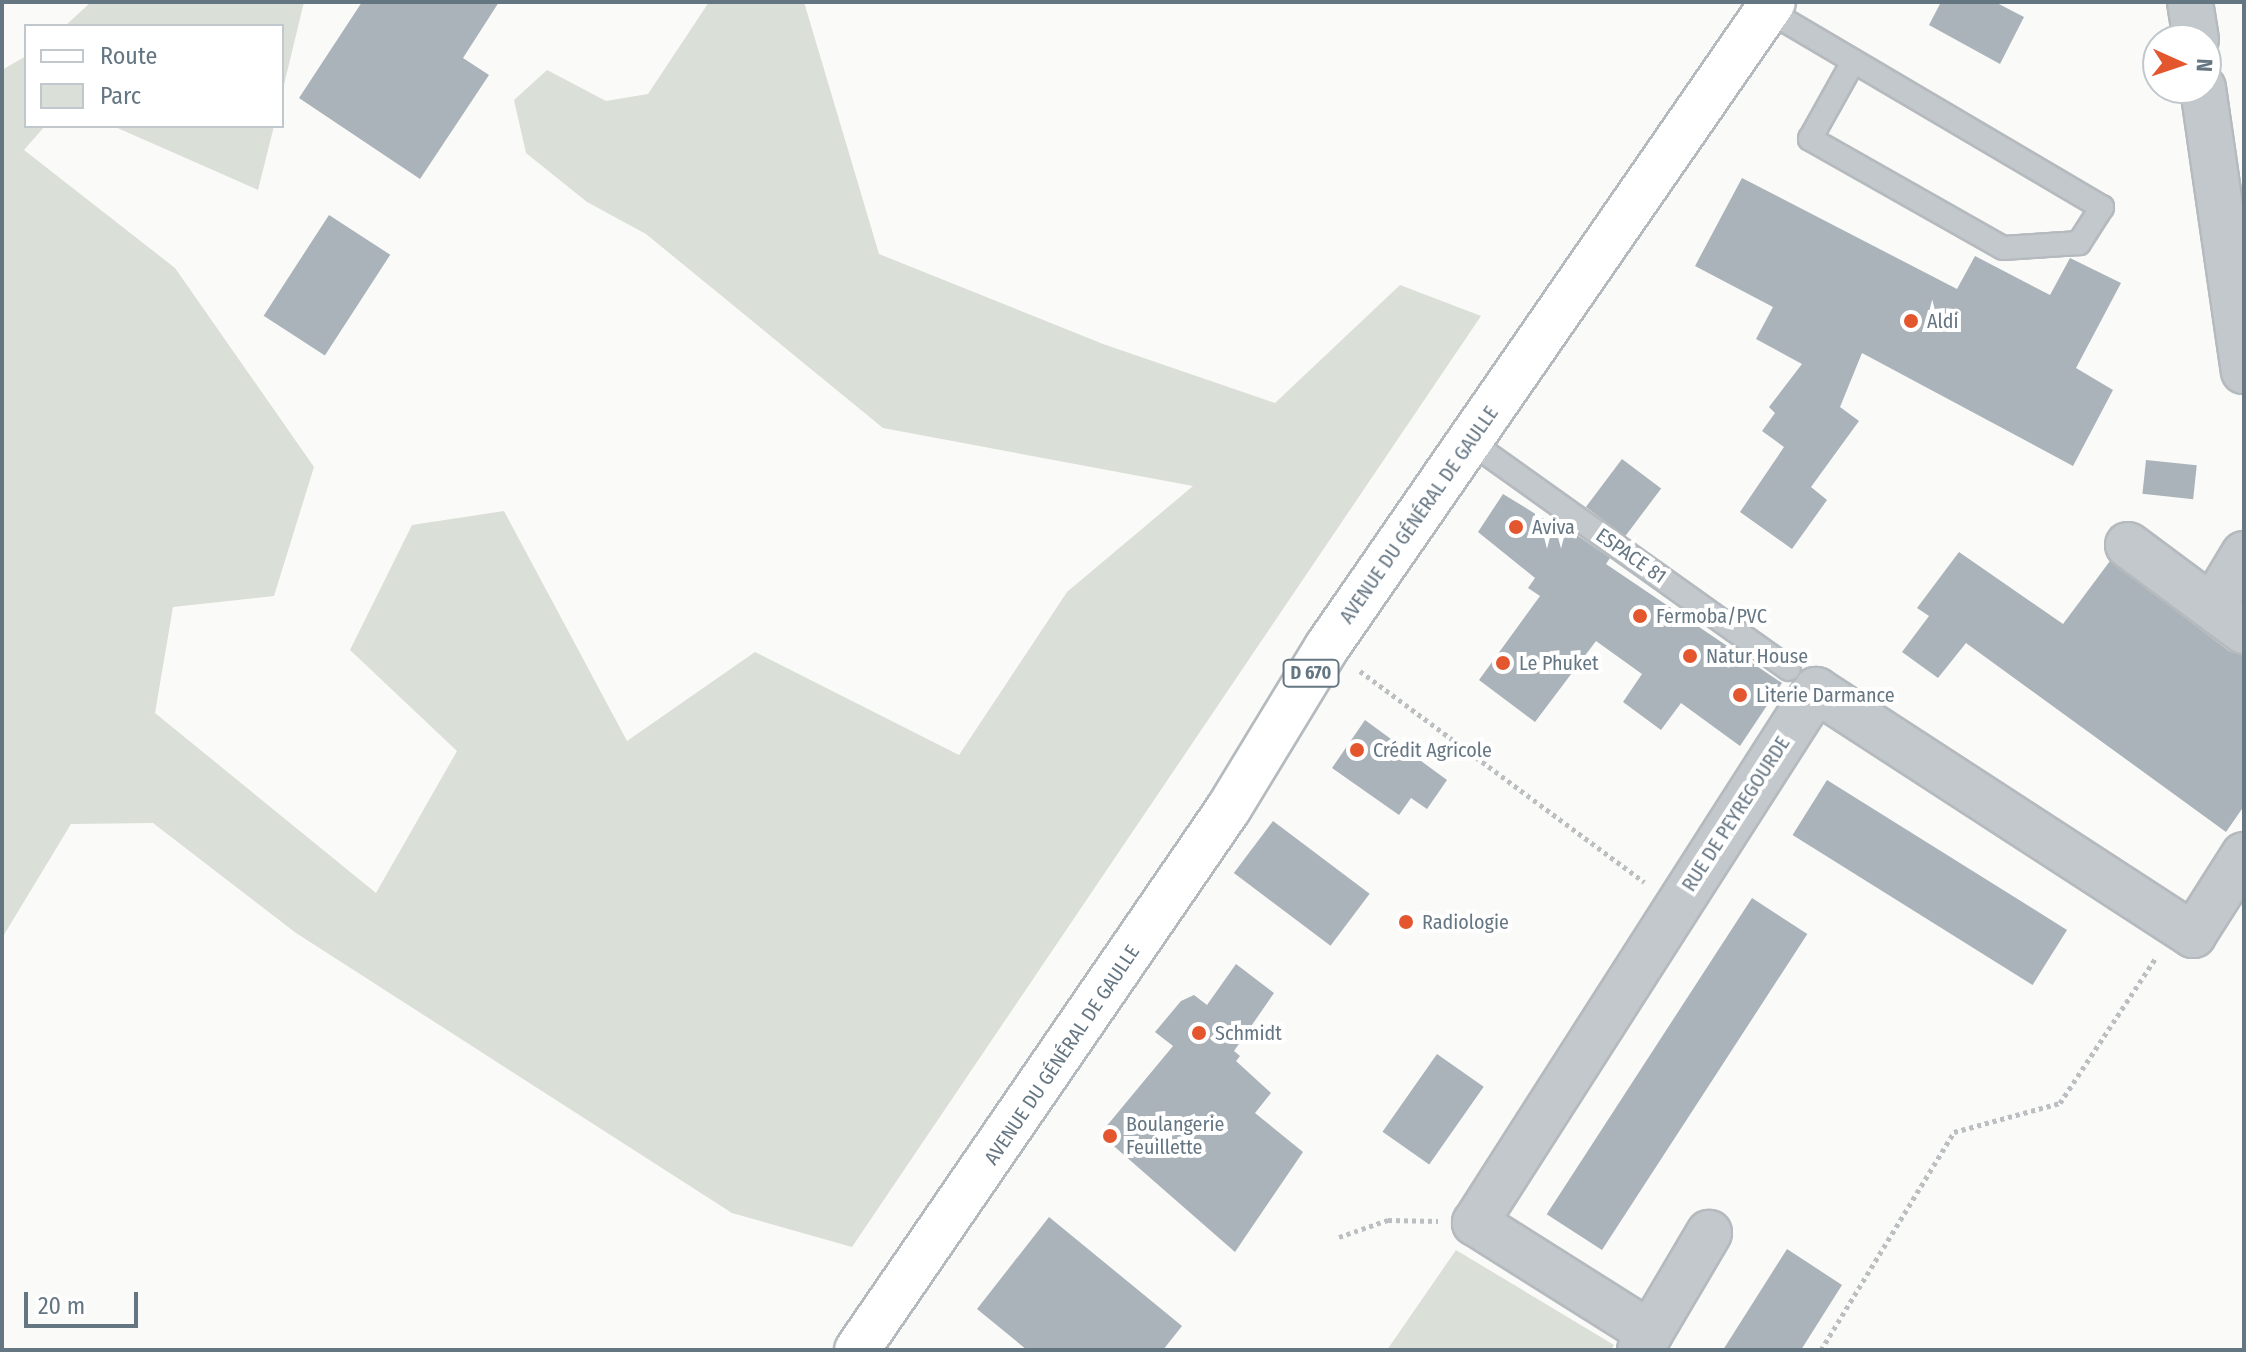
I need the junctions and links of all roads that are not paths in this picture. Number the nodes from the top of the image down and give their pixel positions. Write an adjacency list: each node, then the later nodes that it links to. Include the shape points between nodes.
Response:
1 (2190, 2): 3 (street)
2 (1770, 6): 4 (lane); 7 (main road, AVENUE DU GÉNÉRAL DE GAULLE / D 670, via 1547,324)
3 (2193, 24)
4 (1852, 64): 4 (lane, via 1810,139 2003,248 2079,243 2102,207)
5 (2205, 104): 6 (street)
6 (2244, 371)
7 (1472, 443): 11 (lane, ESPACE 81); 15 (main road, AVENUE DU GÉNÉRAL DE GAULLE / D 670, via 1327,647 1229,808)
8 (2128, 545): 10 (street)
9 (2244, 554): 10 (street)
10 (2228, 619)
11 (1789, 669)
12 (2244, 855): 14 (street, RUE DE PEYREGOURDE, via 2193,935 1816,690 1475,1223)
13 (1709, 1233): 14 (street)
14 (1645, 1342)
15 (857, 1350)

